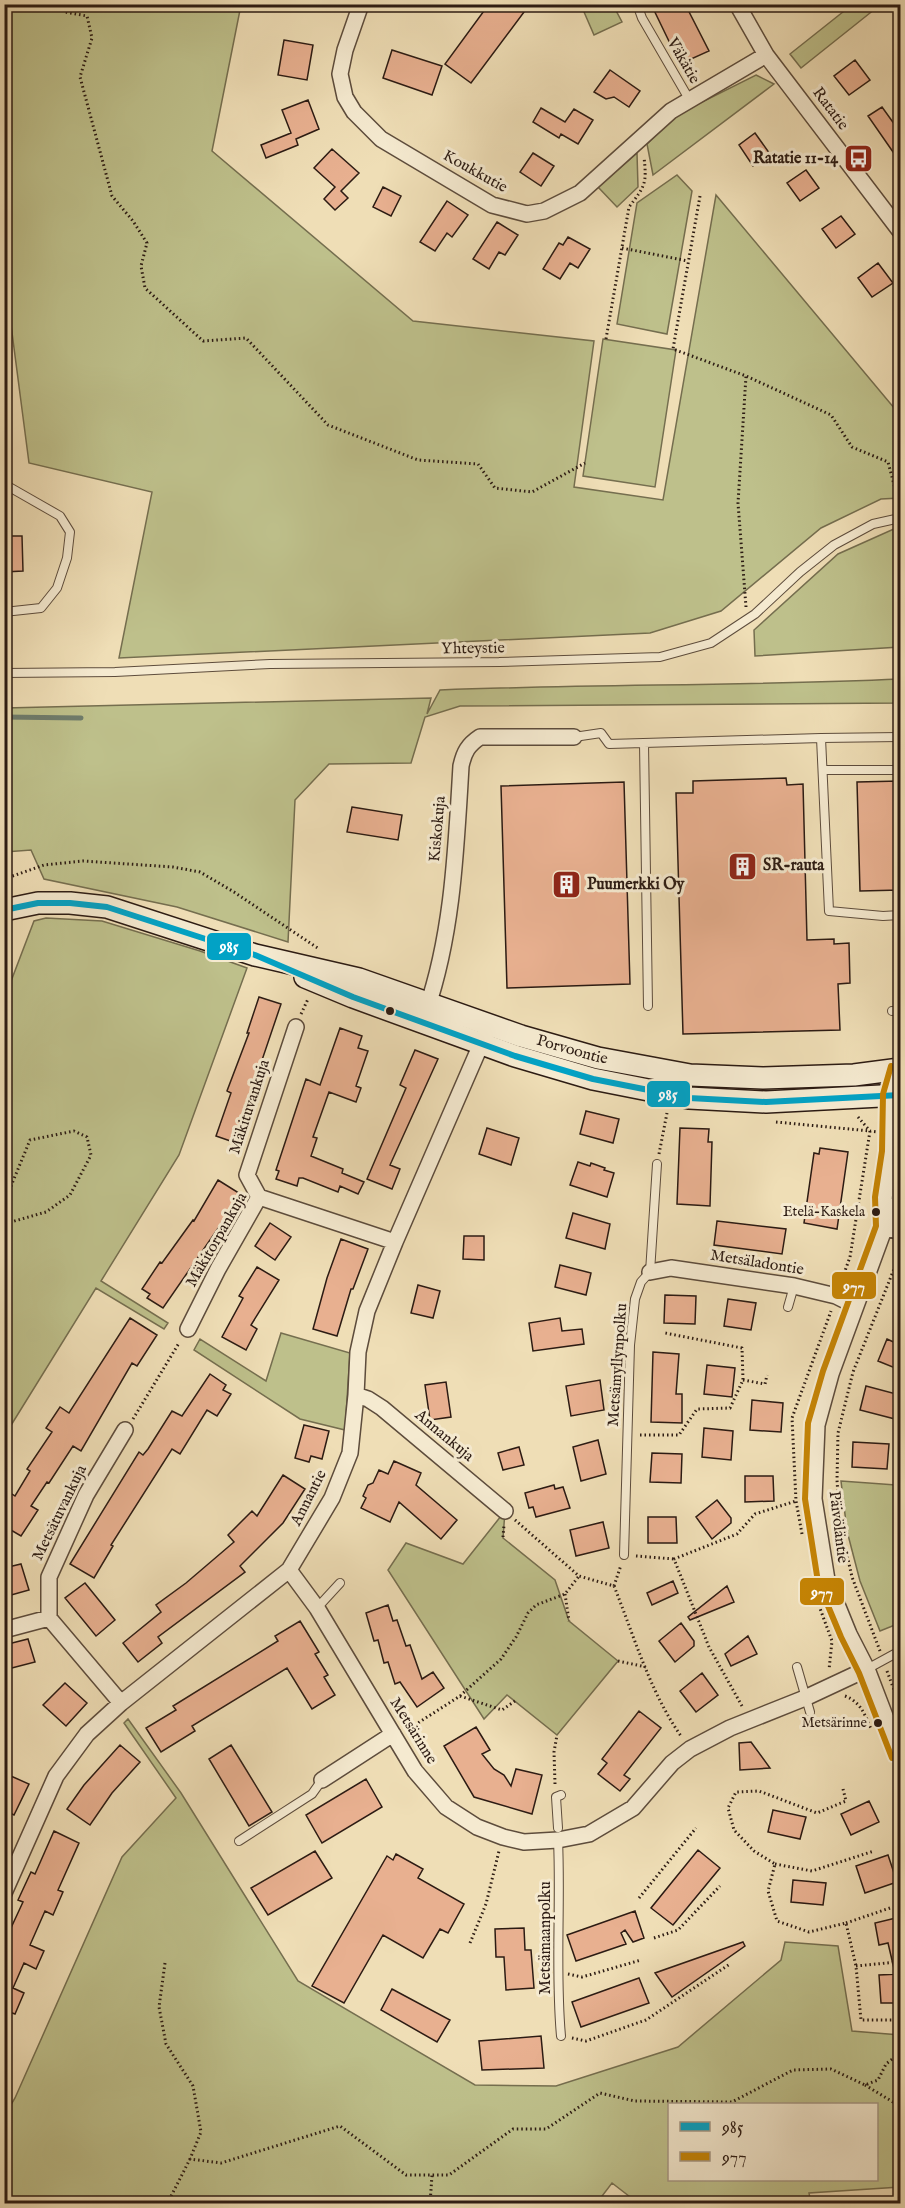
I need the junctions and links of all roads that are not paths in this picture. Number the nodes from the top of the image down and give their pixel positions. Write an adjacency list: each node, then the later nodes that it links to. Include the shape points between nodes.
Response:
1 (361, 4): 5 (street, Koukkutie, via 340,74 345,97 354,112 381,139 492,205 527,214 562,203 580,193)
2 (637, 4): 5 (lane, Väkätie)
3 (737, 4): 4 (street, Ratatie)
4 (766, 55): 5 (street, Koukkutie); 6 (street, Ratatie)
5 (689, 99)
6 (900, 231)
7 (4, 484): 9 (lane, via 60,516 70,532 67,558 52,595 41,608)
8 (900, 518): 10 (lane, Yhteystie, via 873,524 834,545 747,619 711,643 660,657)
9 (4, 612)
10 (4, 673)
11 (574, 736): 14 (lane, via 601,733 609,744); 20 (street, Kiskokuja, via 480,737 468,745 461,766 444,944)
12 (900, 737): 13 (lane)
13 (821, 738): 14 (lane); 15 (lane)
14 (644, 743): 19 (lane)
15 (823, 770): 16 (lane); 18 (lane, via 829,912)
16 (900, 770)
17 (4, 910): 20 (street, Porvoontie, via 38,903 107,908 255,955 353,997)
18 (900, 915)
19 (648, 1006)
20 (425, 1013): 21 (street, Porvoontie); 23 (street, Porvoontie)
21 (489, 1024): 23 (street, Annantie); 24 (street, Porvoontie, via 598,1059 690,1075 763,1078)
22 (296, 1027): 28 (street, Mäkituvankuja, via 247,1175)
23 (482, 1044): 25 (street, Porvoontie, via 592,1079 689,1098 766,1102); 31 (street, Annantie)
24 (900, 1070): 25 (street, Päivöläntie)
25 (896, 1095): 29 (street, Päivöläntie, via 884,1198)
26 (657, 1164): 32 (lane, Metsämyllynpolku)
27 (900, 1191): 29 (street, Päivöläntie)
28 (259, 1197): 31 (street, Mäkitorpankuja); 36 (street, Mäkitorpankuja)
29 (885, 1227): 30 (street); 34 (street, Päivöläntie)
30 (900, 1232)
31 (395, 1242): 37 (street, Annantie, via 367,1311 358,1352)
32 (650, 1272): 33 (street, Metsäladontie, via 671,1268); 40 (lane, Metsämyllynpolku, via 641,1282 635,1299 630,1345)
33 (794, 1286): 34 (street, Metsäladontie, via 836,1296); 35 (lane)
34 (856, 1306): 48 (street, Päivöläntie, via 831,1374 818,1425 814,1499 827,1580)
35 (788, 1307)
36 (188, 1329)
37 (356, 1395): 39 (street, Annankuja, via 382,1408); 41 (street, Annantie, via 350,1453 332,1498)
38 (125, 1430): 44 (street, Metsätuvankuja, via 86,1496 49,1577)
39 (505, 1511)
40 (624, 1555)
41 (289, 1570): 43 (street, Metsärinne); 49 (street, Annantie)
42 (340, 1583): 43 (lane)
43 (316, 1608): 51 (street, Metsärinne)
44 (49, 1618): 45 (street); 49 (street)
45 (4, 1630)
46 (900, 1651): 48 (lane)
47 (797, 1667): 50 (lane)
48 (867, 1669): 50 (street, Metsärinne, via 831,1679); 52 (street, Päivöläntie)
49 (121, 1703): 57 (street, Annantie, via 87,1734 56,1776)
50 (808, 1705): 55 (street, Metsärinne, via 729,1728 672,1763 633,1808 589,1834)
51 (399, 1732): 53 (street); 55 (street, Metsärinne, via 415,1771 446,1807 477,1827 524,1842)
52 (900, 1755)
53 (322, 1780): 56 (lane, via 312,1794)
54 (558, 1796): 55 (lane, Metsämaanpolku)
55 (558, 1834): 58 (lane, Metsämaanpolku)
56 (239, 1841)
57 (4, 1893)
58 (561, 2036)

